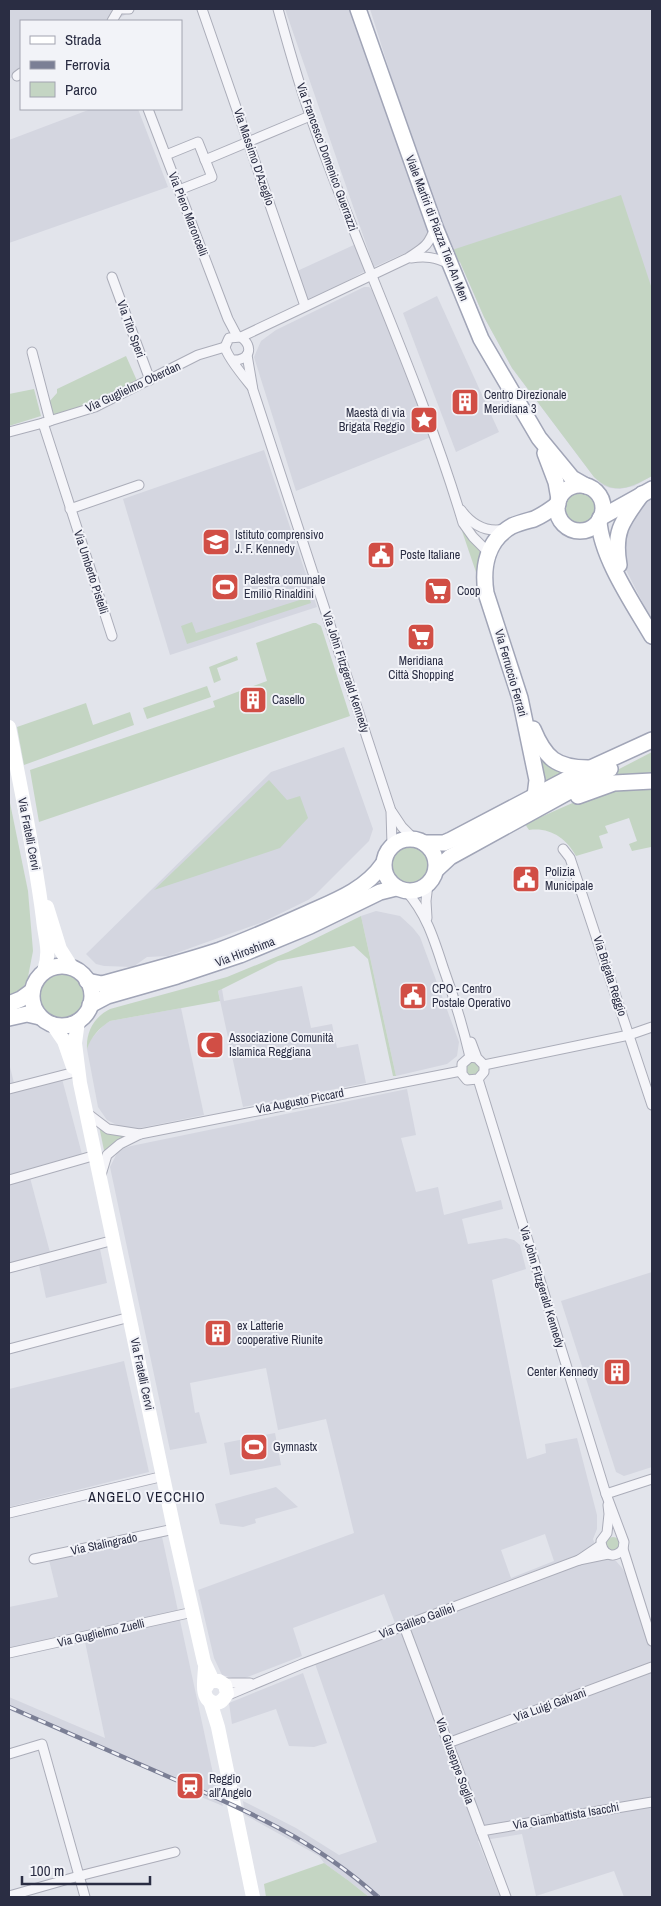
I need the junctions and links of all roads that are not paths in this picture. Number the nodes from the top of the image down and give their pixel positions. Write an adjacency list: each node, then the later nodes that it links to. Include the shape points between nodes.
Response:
1 (121, 9): 2 (street); 6 (street)
2 (129, 9)
3 (202, 9): 9 (street, Via Massimo D'Azeglio)
4 (278, 9): 8 (street, Via Francesco Domenico Guerrazzi)
5 (358, 9): 13 (main road, Viale Martiri di Piazza Tien An Men)
6 (114, 20)
7 (148, 110): 10 (street, Via Piero Maroncelli)
8 (310, 116): 9 (street); 16 (street, Via Francesco Domenico Guerrazzi)
9 (248, 142): 11 (street); 18 (street, Via Massimo D'Azeglio)
10 (166, 155): 11 (street, via 198,142); 12 (street, Via Piero Maroncelli)
11 (205, 160): 12 (street, via 212,177)
12 (179, 190): 20 (street, Via Piero Maroncelli, via 228,318)
13 (435, 227): 14 (street, Via Guglielmo Oberdan, via 426,246); 15 (main road, Viale Martiri di Piazza Tien An Men)
14 (408, 258): 15 (street, Via Guglielmo Oberdan, via 431,257); 16 (street, Via Guglielmo Oberdan)
15 (449, 264): 27 (main road, Viale Martiri di Piazza Tien An Men, via 480,339)
16 (371, 276): 18 (street, Via Guglielmo Oberdan); 33 (street, via 421,397)
17 (112, 278): 23 (street, Via Tito Speri)
18 (305, 306): 19 (street, Via Guglielmo Oberdan)
19 (262, 326): 20 (street, Via Guglielmo Oberdan); 22 (street)
20 (232, 345): 22 (street, via 247,341); 22 (street, Via Guglielmo Oberdan, via 240,360); 23 (street, Via Guglielmo Oberdan, via 198,355); 24 (street, Via John Fitzgerald Kennedy)
21 (32, 352): 25 (street, Via Umberto Pistelli)
22 (248, 352): 24 (street, Via John Fitzgerald Kennedy)
23 (150, 380): 25 (street, Via Guglielmo Oberdan, via 95,407)
24 (253, 390): 49 (street, Via John Fitzgerald Kennedy)
25 (47, 422): 26 (street, Via Guglielmo Oberdan); 34 (street, Via Umberto Pistelli)
26 (9, 432)
27 (539, 438): 29 (main road, Viale Martiri di Piazza Tien An Men, via 572,478); 32 (main road, Viale Martiri di Piazza Tien An Men, via 556,482)
28 (140, 485): 34 (street)
29 (586, 486): 31 (main road, Viale Martiri di Piazza Tien An Men); 32 (main road, via 573,486 562,494)
30 (647, 492): 31 (main road, via 616,501); 36 (main road); 40 (main road, via 626,515 618,530 616,551)
31 (599, 496): 36 (main road, via 603,509)
32 (558, 502): 35 (main road); 37 (main road, Viale Martiri di Piazza Tien An Men, via 558,514)
33 (458, 506): 38 (street, via 475,525 498,530); 39 (street, via 463,523)
34 (70, 509): 41 (street, Via Umberto Pistelli)
35 (533, 519): 37 (main road); 38 (main road)
36 (600, 519): 37 (main road, via 590,529); 40 (main road, via 604,544)
37 (568, 526): 40 (main road, via 595,547)
38 (510, 528): 39 (main road)
39 (488, 552): 43 (main road, Via Ferruccio Ferrari, via 484,573 486,593)
40 (623, 586): 42 (main road)
41 (112, 636)
42 (652, 636)
43 (520, 698): 46 (main road, via 547,756 565,766); 48 (main road, Via Ferruccio Ferrari, via 537,780)
44 (9, 727): 56 (main road, Via Fratelli Cervi)
45 (646, 743): 46 (main road); 50 (main road, via 614,767)
46 (591, 768): 48 (main road)
47 (652, 781): 50 (main road, via 624,781 604,786)
48 (535, 796): 51 (main road, via 444,843)
49 (392, 811): 51 (street, Via John Fitzgerald Kennedy, via 402,827); 52 (street, Via John Fitzgerald Kennedy)
50 (507, 825): 55 (main road, via 450,857)
51 (419, 841): 52 (main road, via 402,840); 55 (main road, via 434,855)
52 (392, 845): 54 (main road, Via Hiroshima)
53 (563, 848): 70 (street, Via Brigata Reggio, via 570,858)
54 (383, 864): 58 (main road, via 387,878); 62 (main road, Via Hiroshima, via 365,884 265,932 219,950 102,984)
55 (436, 870): 57 (main road)
56 (38, 882): 60 (main road, Via Fratelli Cervi, via 60,949); 61 (main road, Via Fratelli Cervi, via 49,954)
57 (428, 884): 58 (main road, Via Hiroshima, via 422,888); 59 (street)
58 (401, 889): 59 (street, via 417,903); 65 (main road, Via Hiroshima, via 373,895 240,955 107,996)
59 (427, 920): 71 (street)
60 (72, 968): 61 (main road, via 62,966); 62 (main road, Via Fratelli Cervi)
61 (44, 971): 63 (main road, Via Fratelli Cervi)
62 (87, 981): 65 (main road)
63 (32, 991): 64 (main road); 67 (main road, Via Fratelli Cervi, via 33,1002)
64 (9, 1004)
65 (90, 1005): 68 (main road)
66 (9, 1018): 67 (main road, via 27,1014)
67 (47, 1021): 68 (main road, via 70,1025); 74 (main road, Via Fratelli Cervi, via 64,1041)
68 (78, 1021): 74 (main road, Via Fratelli Cervi, via 75,1043)
69 (652, 1027): 70 (street)
70 (629, 1035): 72 (street); 77 (street, Via Brigata Reggio)
71 (474, 1057): 72 (street); 73 (street, via 462,1064)
72 (484, 1065): 75 (street, via 483,1075)
73 (461, 1071): 75 (street, via 467,1080); 79 (street, Via Augusto Piccard)
74 (78, 1077): 76 (street); 78 (main road, Via Fratelli Cervi)
75 (478, 1080): 89 (street, Via John Fitzgerald Kennedy)
76 (9, 1089)
77 (652, 1105)
78 (88, 1114): 79 (street, Via Augusto Piccard, via 108,1129); 80 (main road, Via Fratelli Cervi)
79 (140, 1134): 81 (street, Via Augusto Piccard, via 107,1155)
80 (96, 1155): 81 (main road, Via Fratelli Cervi); 82 (street)
81 (101, 1178): 83 (main road, Via Fratelli Cervi)
82 (9, 1180)
83 (114, 1240): 84 (street); 85 (main road, Via Fratelli Cervi)
84 (9, 1268)
85 (130, 1317): 86 (street); 87 (main road, Via Fratelli Cervi)
86 (9, 1349)
87 (164, 1476): 90 (street); 91 (main road, Via Fratelli Cervi)
88 (652, 1479): 89 (street)
89 (606, 1494): 92 (street, Via John Fitzgerald Kennedy, via 609,1514); 93 (street, Via John Fitzgerald Kennedy)
90 (9, 1513)
91 (174, 1529): 96 (street, Via Stalingrado); 98 (main road, Via Fratelli Cervi)
92 (606, 1534): 93 (street, via 614,1532); 94 (street, Via John Fitzgerald Kennedy)
93 (621, 1535): 95 (street, Via John Fitzgerald Kennedy, via 624,1542)
94 (601, 1544): 95 (street, Via John Fitzgerald Kennedy, via 602,1549); 97 (street, Via Galileo Galilei)
95 (616, 1553): 97 (street, Via Galileo Galilei); 100 (street, Via John Fitzgerald Kennedy, via 632,1577)
96 (34, 1559)
97 (579, 1560): 99 (street, Via Galileo Galilei)
98 (193, 1612): 101 (street, Via Guglielmo Zuelli); 104 (main road, Via Fratelli Cervi, via 205,1664)
99 (404, 1626): 103 (street, Via Galileo Galilei); 105 (street, Via Giuseppe Soglia)
100 (652, 1641)
101 (9, 1653)
102 (652, 1667): 105 (street, Via Luigi Galvani)
103 (255, 1683): 104 (street, Via Galileo Galilei); 104 (street, Via Galileo Galilei, via 237,1684)
104 (216, 1692): 113 (main road, via 218,1727)
105 (448, 1743): 108 (street, Via Giuseppe Soglia)
106 (9, 1754): 110 (street, via 42,1744)
107 (652, 1802): 108 (street, Via Giambattista Isacchi)
108 (481, 1831): 114 (street, Via Giuseppe Soglia)
109 (175, 1852): 110 (street)
110 (79, 1876): 111 (street); 112 (street)
111 (9, 1896)
112 (85, 1897)
113 (254, 1897)
114 (506, 1897)

